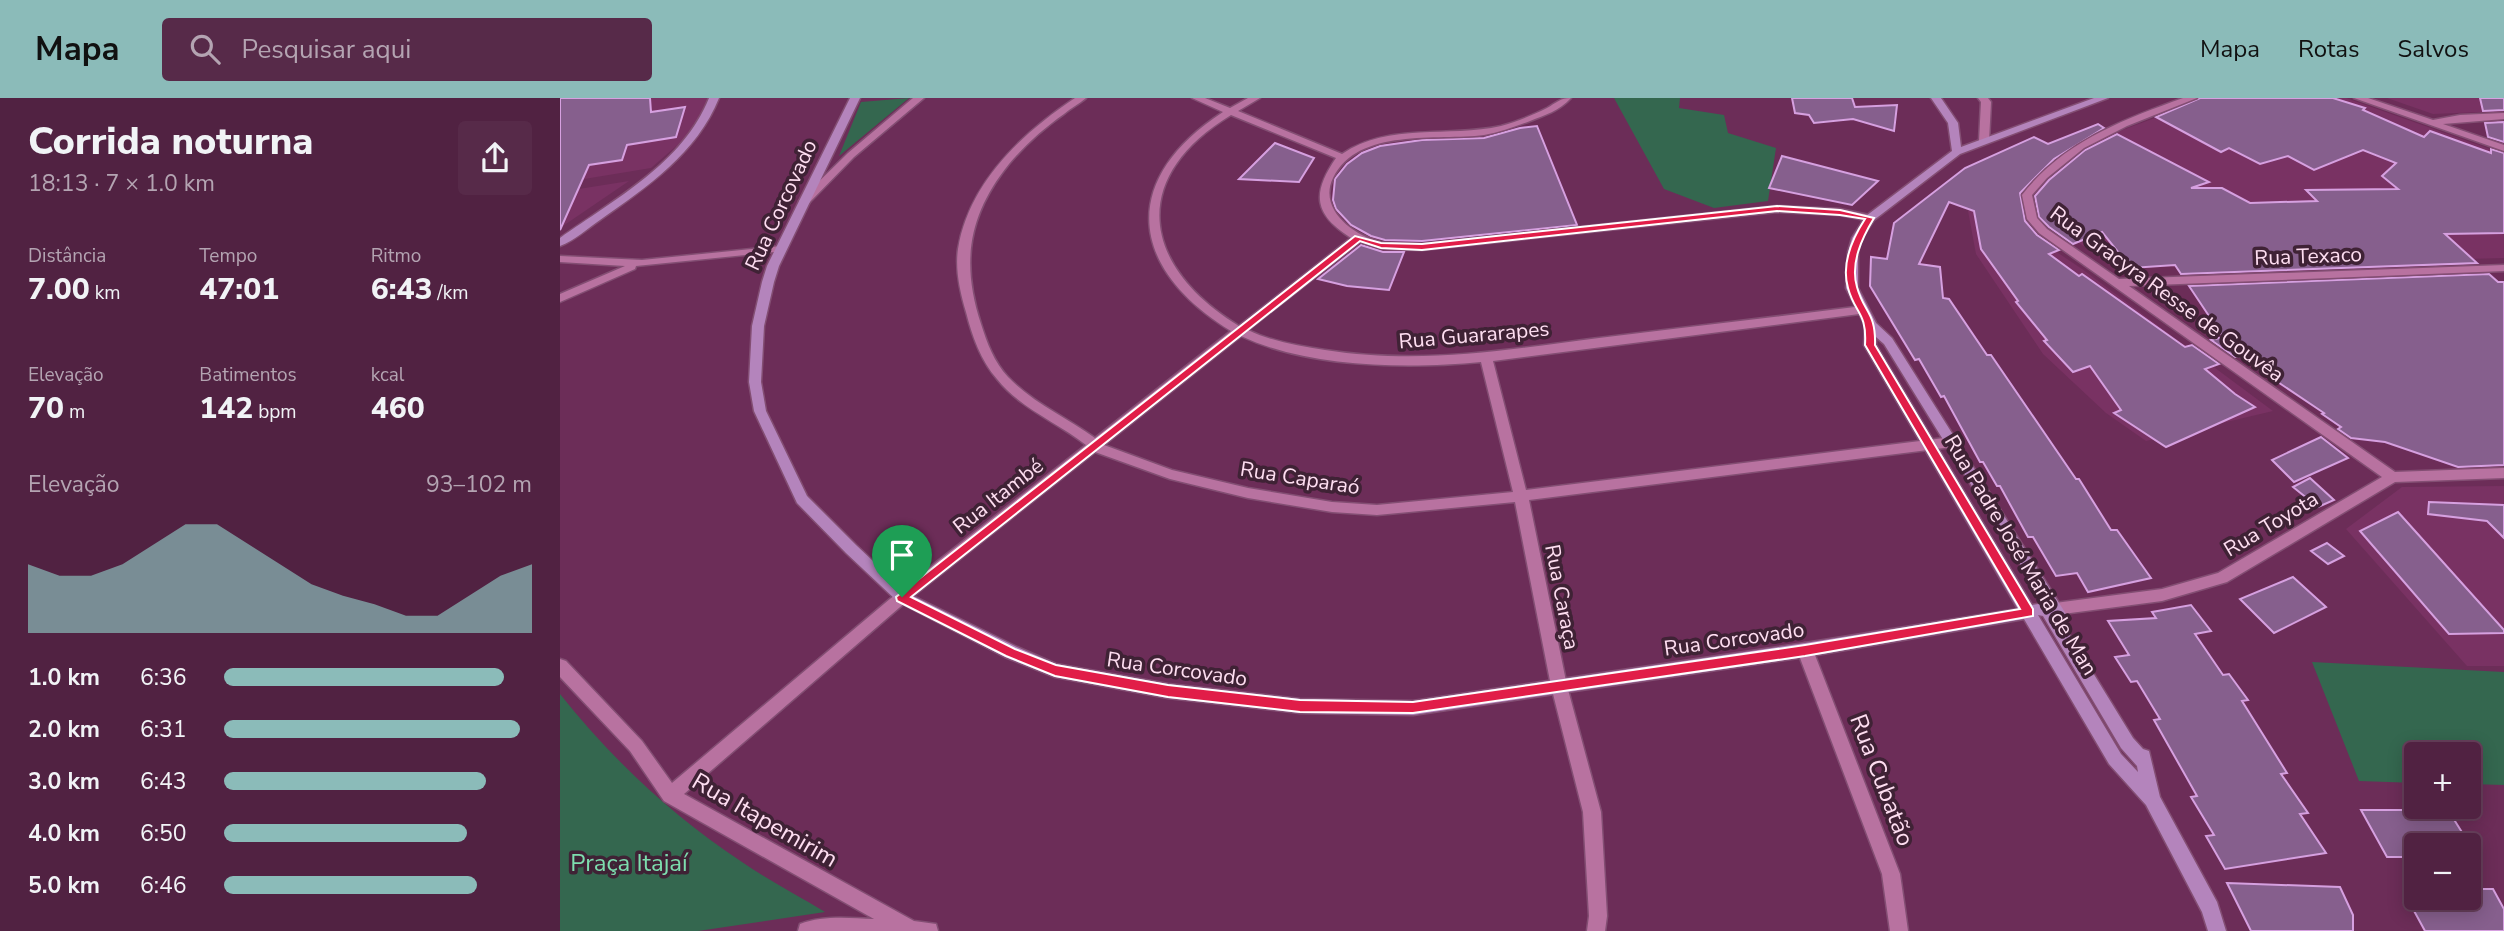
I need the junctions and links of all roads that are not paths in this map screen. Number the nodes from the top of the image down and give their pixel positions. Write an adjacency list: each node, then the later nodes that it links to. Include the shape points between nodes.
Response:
1 (714, 98): 24 (street, via 699,132 669,162)
2 (854, 98): 3 (street); 21 (street, Rua Corcovado)
3 (865, 98)
4 (919, 98): 21 (street)
5 (1081, 98): 37 (street, Rua Caparaó, via 1022,144 978,205 964,249 965,292 978,335 1001,377 1039,411)
6 (1197, 98): 14 (street)
7 (1255, 98): 14 (street, Rua Guararapes)
8 (1566, 98): 20 (street, via 1556,108 1503,129 1394,139 1364,145)
9 (1936, 98): 19 (street, via 1953,123)
10 (1983, 98): 17 (street)
11 (2103, 98): 17 (street, Rua Padre José Maria de Man)
12 (2192, 98): 29 (street, Rua Gracyra Resse de Gouvêa, via 2114,126 2079,145 2027,195 2032,219 2043,231)
13 (2359, 98): 16 (street)
14 (1227, 111): 20 (street); 33 (street, Rua Guararapes, via 1205,126 1165,173 1153,198 1151,223 1174,279)
15 (2504, 116): 16 (street)
16 (2433, 123): 18 (street)
17 (1984, 141): 19 (street, Rua Padre José Maria de Man)
18 (2504, 148)
19 (1956, 152): 22 (street, Rua Padre José Maria de Man)
20 (1342, 157): 23 (street, via 1323,188 1325,206)
21 (803, 203): 25 (street, Rua Corcovado)
22 (1870, 218): 23 (street, via 1777,209 1422,247 1381,245); 31 (street, Rua Padre José Maria de Man, via 1857,238 1850,268 1852,288)
23 (1358, 238): 33 (street, Rua Itambé)
24 (560, 243)
25 (781, 249): 27 (street); 41 (street, Rua Corcovado, via 758,326 755,382 761,411 802,499)
26 (560, 259): 27 (street)
27 (642, 263): 30 (street)
28 (2504, 268): 29 (street, Rua Texaco)
29 (2114, 283): 39 (street, Rua Gracyra Resse de Gouvêa)
30 (560, 298)
31 (1863, 310): 32 (street, Rua Padre José Maria de Man); 34 (street, Rua Guararapes)
32 (1871, 324): 35 (street, Rua Padre José Maria de Man, via 1888,341); 36 (street, Rua Padre José Maria de Man, via 1870,345)
33 (1237, 332): 34 (street, Rua Guararapes, via 1282,347 1347,357 1413,362); 37 (street, Rua Itambé)
34 (1486, 356): 40 (street, Rua Caraça)
35 (1952, 442): 36 (street, Rua Caparaó); 42 (street, Rua Padre José Maria de Man)
36 (1930, 446): 40 (street, Rua Caparaó); 43 (street, Rua Padre José Maria de Man)
37 (1095, 447): 40 (street, Rua Caparaó, via 1170,474 1332,507 1390,509); 41 (street, Rua Itambé)
38 (2504, 473): 39 (street, Rua Toyota)
39 (2392, 477): 42 (street, Rua Toyota, via 2222,578 2162,595)
40 (1521, 496): 46 (street, Rua Caraça)
41 (902, 597): 46 (street, Rua Corcovado, via 1010,653 1055,670 1168,691 1300,706 1413,708); 48 (street, Rua Itambé)
42 (2055, 609): 47 (street, Rua Padre José Maria de Man, via 2143,752)
43 (2029, 613): 44 (street, Rua Corcovado); 47 (street, via 2040,608 2048,612 2127,743); 49 (street, Rua Padre José Maria de Man, via 2115,759)
44 (1805, 650): 46 (street, Rua Corcovado); 53 (street, Rua Cubatão, via 1891,874)
45 (560, 666): 48 (street, Rua Itapemirim, via 636,746)
46 (1559, 686): 52 (street, Rua Caraça, via 1592,813)
47 (2145, 763): 49 (street, Rua Padre José Maria de Man)
48 (670, 794): 50 (street, Rua Itapemirim)
49 (2152, 799): 54 (street, Rua Padre José Maria de Man)
50 (920, 930): 51 (street, Rua Itapemirim, via 834,927)
51 (807, 931)
52 (1596, 931)
53 (1899, 931)
54 (2217, 931)

